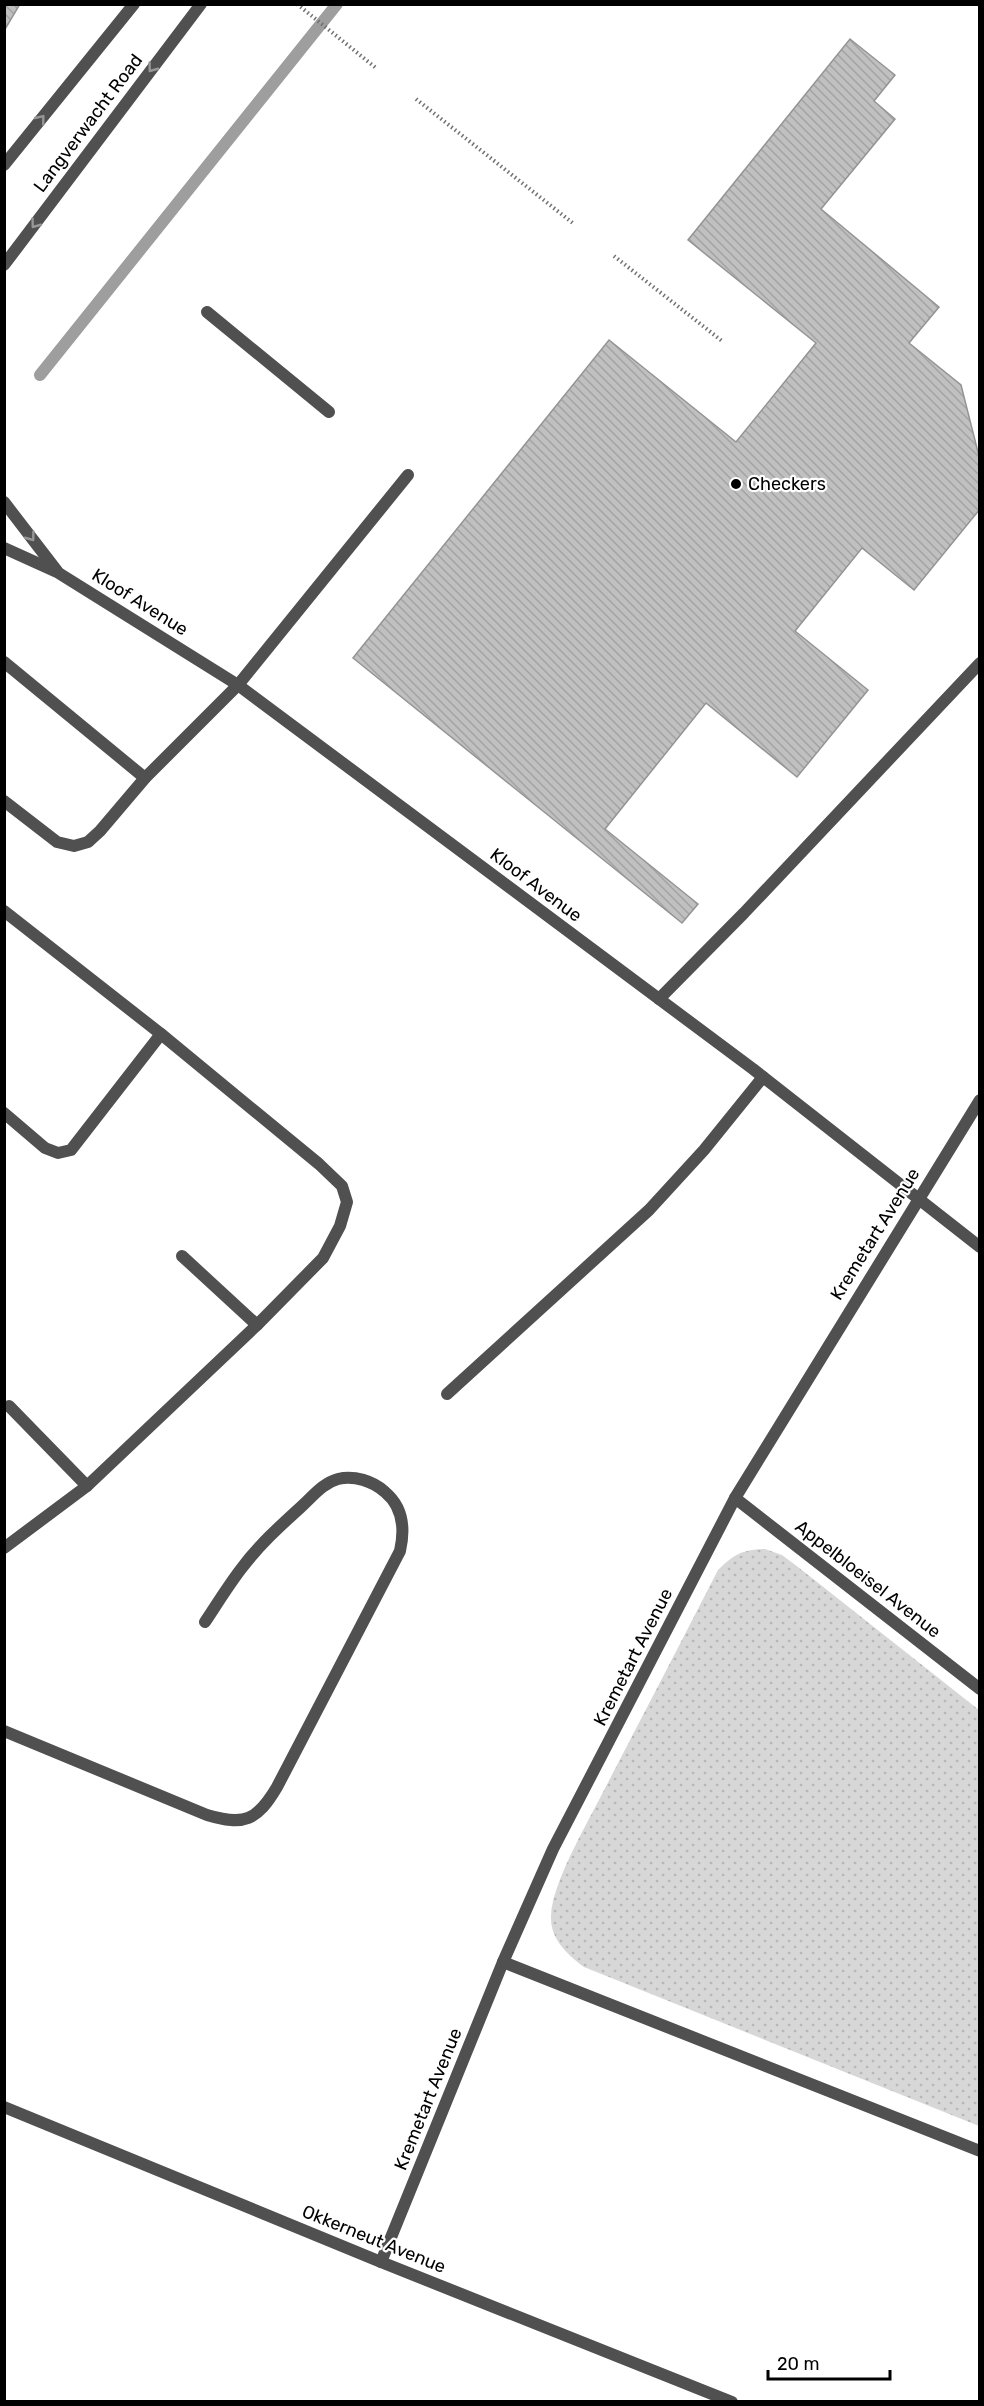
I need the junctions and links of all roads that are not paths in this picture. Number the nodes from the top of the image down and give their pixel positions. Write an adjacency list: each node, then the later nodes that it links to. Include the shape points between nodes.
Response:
1 (134, 4): 3 (street, Langverwacht Road, one-way to 1)
2 (201, 4): 4 (street, Langverwacht Road, one-way to 4)
3 (4, 165)
4 (4, 265)
5 (207, 312): 6 (street)
6 (329, 412)
7 (408, 476): 13 (street)
8 (4, 502): 10 (street, Kloof Avenue, one-way to 10)
9 (4, 548): 10 (street, Kloof Avenue)
10 (57, 572): 13 (street, Kloof Avenue)
11 (4, 662): 14 (street)
12 (980, 663): 17 (street)
13 (238, 685): 14 (street); 17 (street, Kloof Avenue)
14 (145, 778): 15 (street, via 100,831 87,842 74,846 57,842)
15 (4, 801)
16 (4, 911): 18 (street)
17 (659, 999): 19 (street, Kloof Avenue)
18 (161, 1034): 21 (street, via 71,1150 45,1148); 25 (street, via 342,1186 347,1202 340,1226 323,1258)
19 (763, 1077): 22 (street, Kloof Avenue); 26 (street, via 649,1210)
20 (980, 1100): 22 (street, Kremetart Avenue)
21 (4, 1113)
22 (918, 1198): 23 (street, Kloof Avenue); 29 (street, Kremetart Avenue)
23 (980, 1246)
24 (182, 1257): 25 (street)
25 (257, 1325): 28 (street)
26 (447, 1394)
27 (9, 1406): 28 (street)
28 (87, 1486): 30 (street)
29 (735, 1498): 32 (street, Appelbloeisel Avenue); 34 (street, Kremetart Avenue, via 553,1849)
30 (4, 1548)
31 (205, 1622): 33 (street, via 241,1568 271,1534 327,1483 357,1478 378,1486 391,1497 400,1513 404,1535 400,1551 277,1787 258,1813 238,1822 207,1815)
32 (980, 1689)
33 (4, 1731)
34 (503, 1962): 36 (street); 37 (street, Kremetart Avenue)
35 (4, 2107): 37 (street, Okkerneut Avenue)
36 (980, 2151)
37 (381, 2262): 38 (street, Okkerneut Avenue)
38 (732, 2402)

